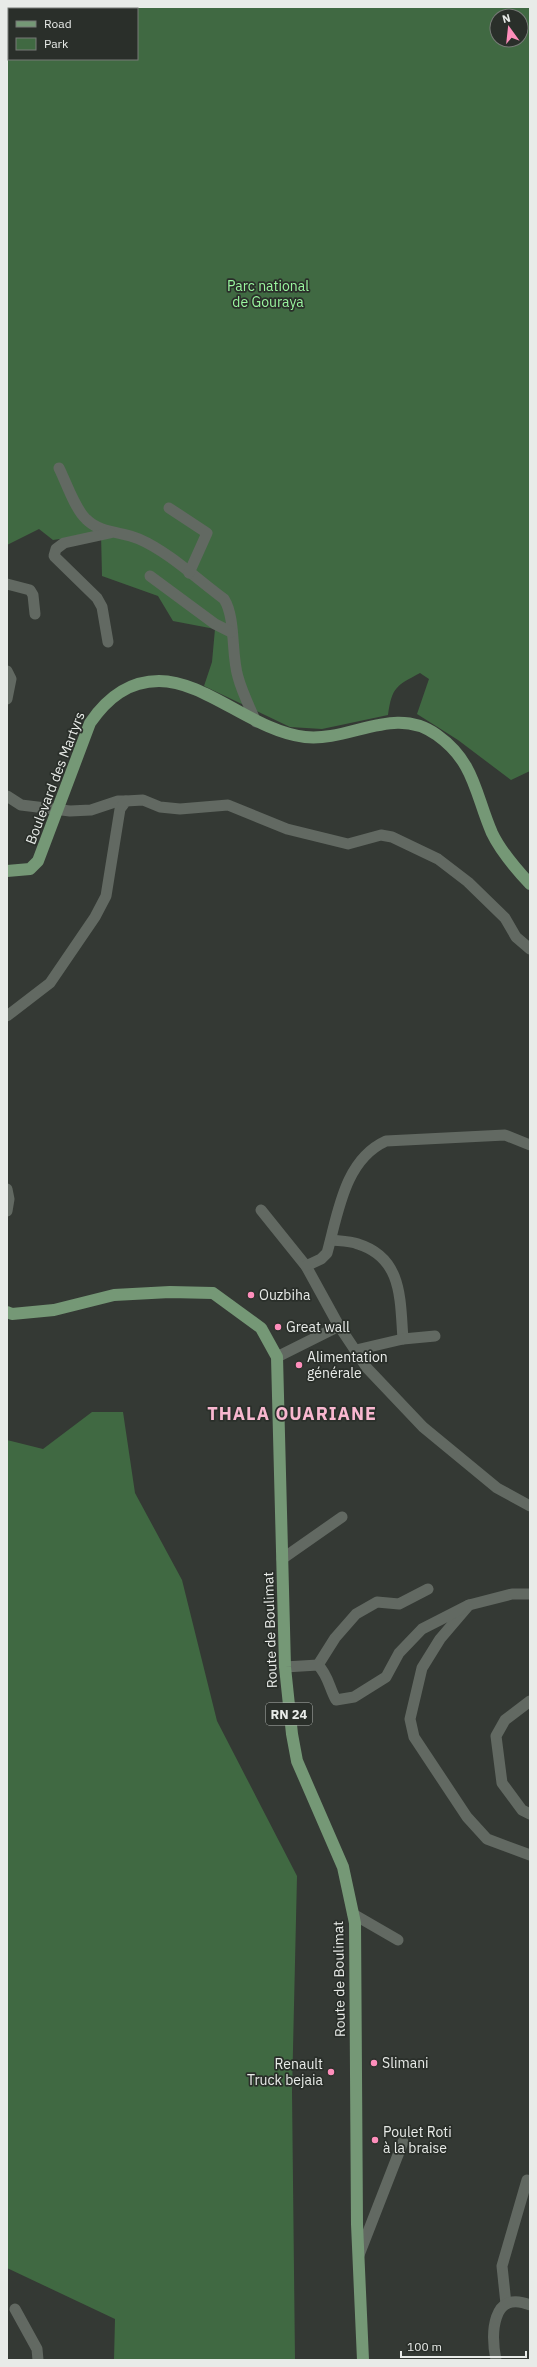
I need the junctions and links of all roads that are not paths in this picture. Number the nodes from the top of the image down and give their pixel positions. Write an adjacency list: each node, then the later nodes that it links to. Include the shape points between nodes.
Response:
1 (59, 468): 3 (street, via 84,518 93,526)
2 (169, 508): 4 (street, via 207,532)
3 (110, 533): 4 (street, via 138,539); 9 (street, via 64,544 56,549 54,556 97,598 102,607)
4 (189, 573): 8 (street, via 224,599 229,606)
5 (150, 576): 8 (street, via 215,624)
6 (7, 584): 7 (street, via 30,590)
7 (35, 614)
8 (231, 632): 12 (street, via 238,677)
9 (108, 642)
10 (7, 671): 11 (street, via 10,679)
11 (7, 698)
12 (256, 722): 15 (main road, Boulevard des Martyrs, via 208,696 183,686 160,681 135,684 115,694 102,705 90,723); 17 (main road, Boulevard des Martyrs, via 293,736 311,738 336,735 388,722 414,724 436,734 457,752 470,770 493,834 514,866)
13 (7, 796): 15 (street, via 21,805)
14 (126, 801): 15 (street, via 81,812); 18 (street, via 143,800 160,807 180,809 228,805 287,829 348,844 381,836 392,837 438,859 468,882 505,918 516,937); 19 (street, via 120,809 106,896 95,917 50,983)
15 (59, 808): 16 (main road, Boulevard des Martyrs, via 38,861 30,869)
16 (7, 871)
17 (530, 884)
18 (530, 949)
19 (7, 1016)
20 (530, 1145): 24 (street, via 505,1135 386,1141 377,1145 356,1167 344,1190)
21 (7, 1188): 23 (street, via 10,1199)
22 (261, 1210): 25 (street)
23 (7, 1211)
24 (331, 1240): 25 (street, via 327,1253); 29 (street, via 359,1244 383,1257 391,1267 399,1294)
25 (306, 1266): 27 (street)
26 (7, 1312): 31 (main road, Route de Boulimat / RN 24, via 12,1314 54,1310 114,1295 170,1292 212,1294 261,1328)
27 (339, 1326): 30 (street); 31 (street)
28 (435, 1336): 29 (street)
29 (403, 1339): 30 (street)
30 (356, 1350): 32 (street, via 367,1368 423,1427 497,1488)
31 (277, 1357): 34 (main road, Route de Boulimat / RN 24)
32 (530, 1506)
33 (342, 1516): 34 (street)
34 (282, 1559): 39 (main road, Route de Boulimat / RN 24)
35 (428, 1589): 38 (street, via 399,1604 377,1602 356,1614 335,1638)
36 (530, 1594): 37 (street, via 512,1594)
37 (469, 1605): 38 (street, via 422,1629 399,1653 386,1677 354,1697 336,1700 327,1674); 42 (street, via 440,1639 422,1668 410,1720 414,1737 467,1818 487,1839)
38 (318, 1665): 39 (street)
39 (285, 1667): 43 (main road, Route de Boulimat / RN 24, via 297,1761 342,1867)
40 (530, 1701): 41 (street, via 505,1720 496,1736 502,1783 522,1810)
41 (530, 1814)
42 (530, 1855)
43 (353, 1914): 44 (street); 47 (main road, Route de Boulimat / RN 24)
44 (398, 1940)
45 (403, 2142): 47 (street)
46 (527, 2180): 48 (street, via 502,2266)
47 (358, 2255): 52 (main road, Route de Boulimat / RN 24)
48 (506, 2304): 49 (street, via 521,2302); 53 (street, via 494,2317 493,2346)
49 (530, 2305)
50 (15, 2309): 51 (street, via 37,2349)
51 (38, 2360)
52 (363, 2360)
53 (496, 2360)

